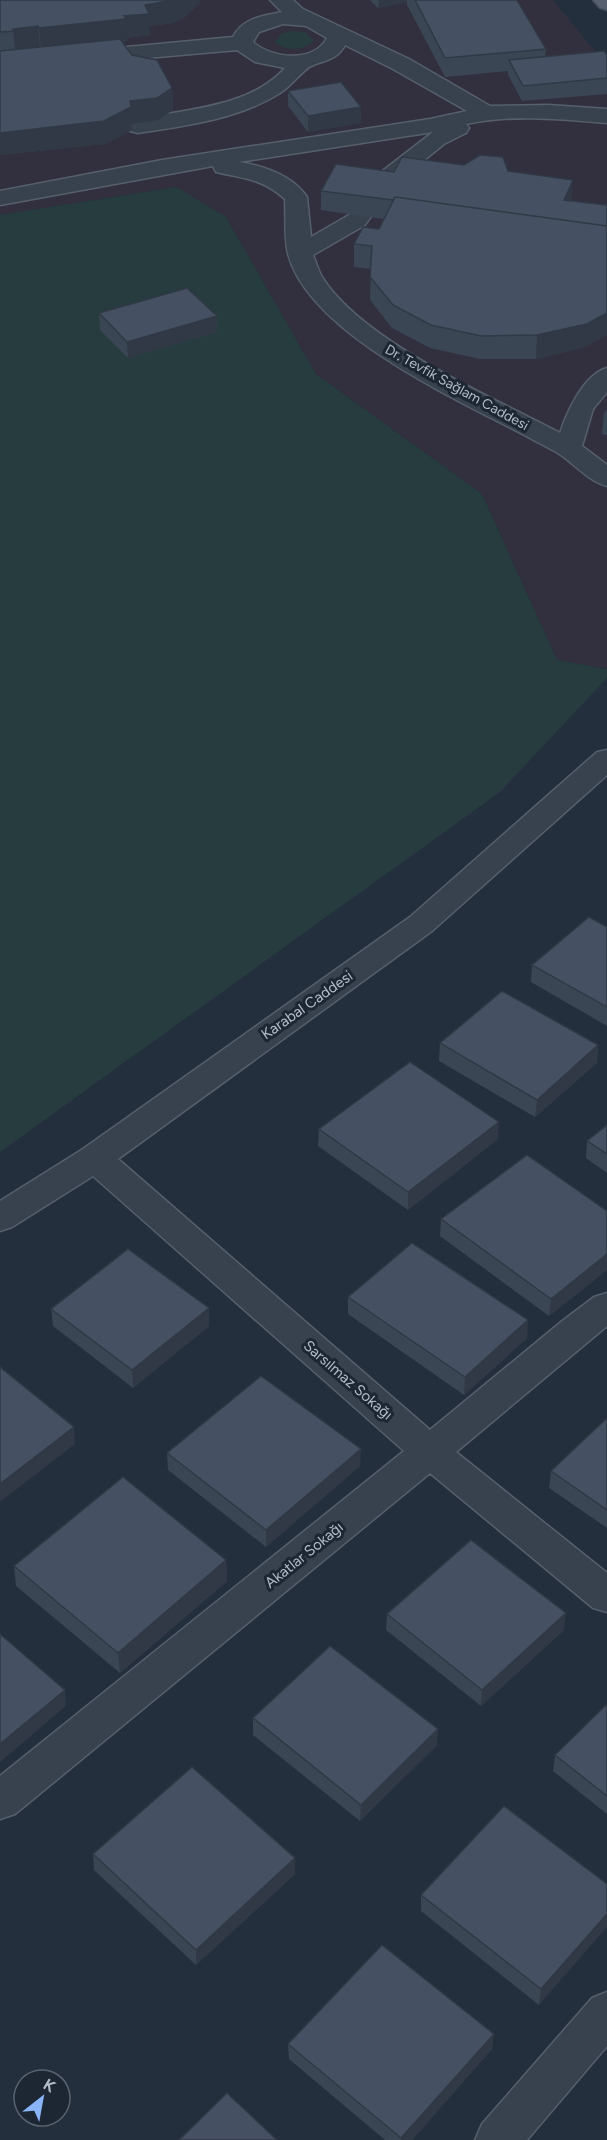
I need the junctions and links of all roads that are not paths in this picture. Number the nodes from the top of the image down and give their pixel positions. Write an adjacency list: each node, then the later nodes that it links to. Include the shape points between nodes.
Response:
1 (280, 0): 4 (street, via 296,13)
2 (603, 0): 3 (main road)
3 (607, 3)
4 (327, 26): 5 (street, via 298,19 269,21 247,30); 6 (street, via 338,38 336,46); 8 (street)
5 (242, 43): 6 (street, via 256,56 270,60); 7 (street)
6 (309, 60): 10 (street, via 286,80 231,107 186,120); 11 (street, via 337,59 365,65 392,77 427,110)
7 (0, 65)
8 (486, 113): 9 (street); 11 (street); 16 (street, via 436,139 384,180 357,220)
9 (607, 116)
10 (138, 126)
11 (430, 126): 12 (street)
12 (311, 144): 13 (street); 14 (street, via 287,153 281,160)
13 (162, 167): 14 (street, via 225,167 266,174); 15 (street)
14 (279, 182): 16 (street, Dr. Tevfik Sağlam Caddesi, via 296,197)
15 (0, 198)
16 (300, 253): 18 (street, Dr. Tevfik Sağlam Caddesi, via 311,279 368,336 412,365)
17 (607, 376): 18 (street, via 581,408)
18 (568, 448): 19 (street); 20 (street, Dr. Tevfik Sağlam Caddesi)
19 (607, 462)
20 (607, 478)
21 (603, 761): 22 (street, Karabal Caddesi, via 421,924)
22 (95, 1158): 23 (street, Karabal Caddesi); 25 (street, Sarsılmaz Sokağı)
23 (0, 1218)
24 (607, 1307): 25 (street, Akatlar Sokağı)
25 (430, 1452): 26 (street, Sarsılmaz Sokağı); 27 (street, Akatlar Sokağı)
26 (607, 1596)
27 (0, 1801)
28 (607, 2013): 29 (street)
29 (498, 2140)

